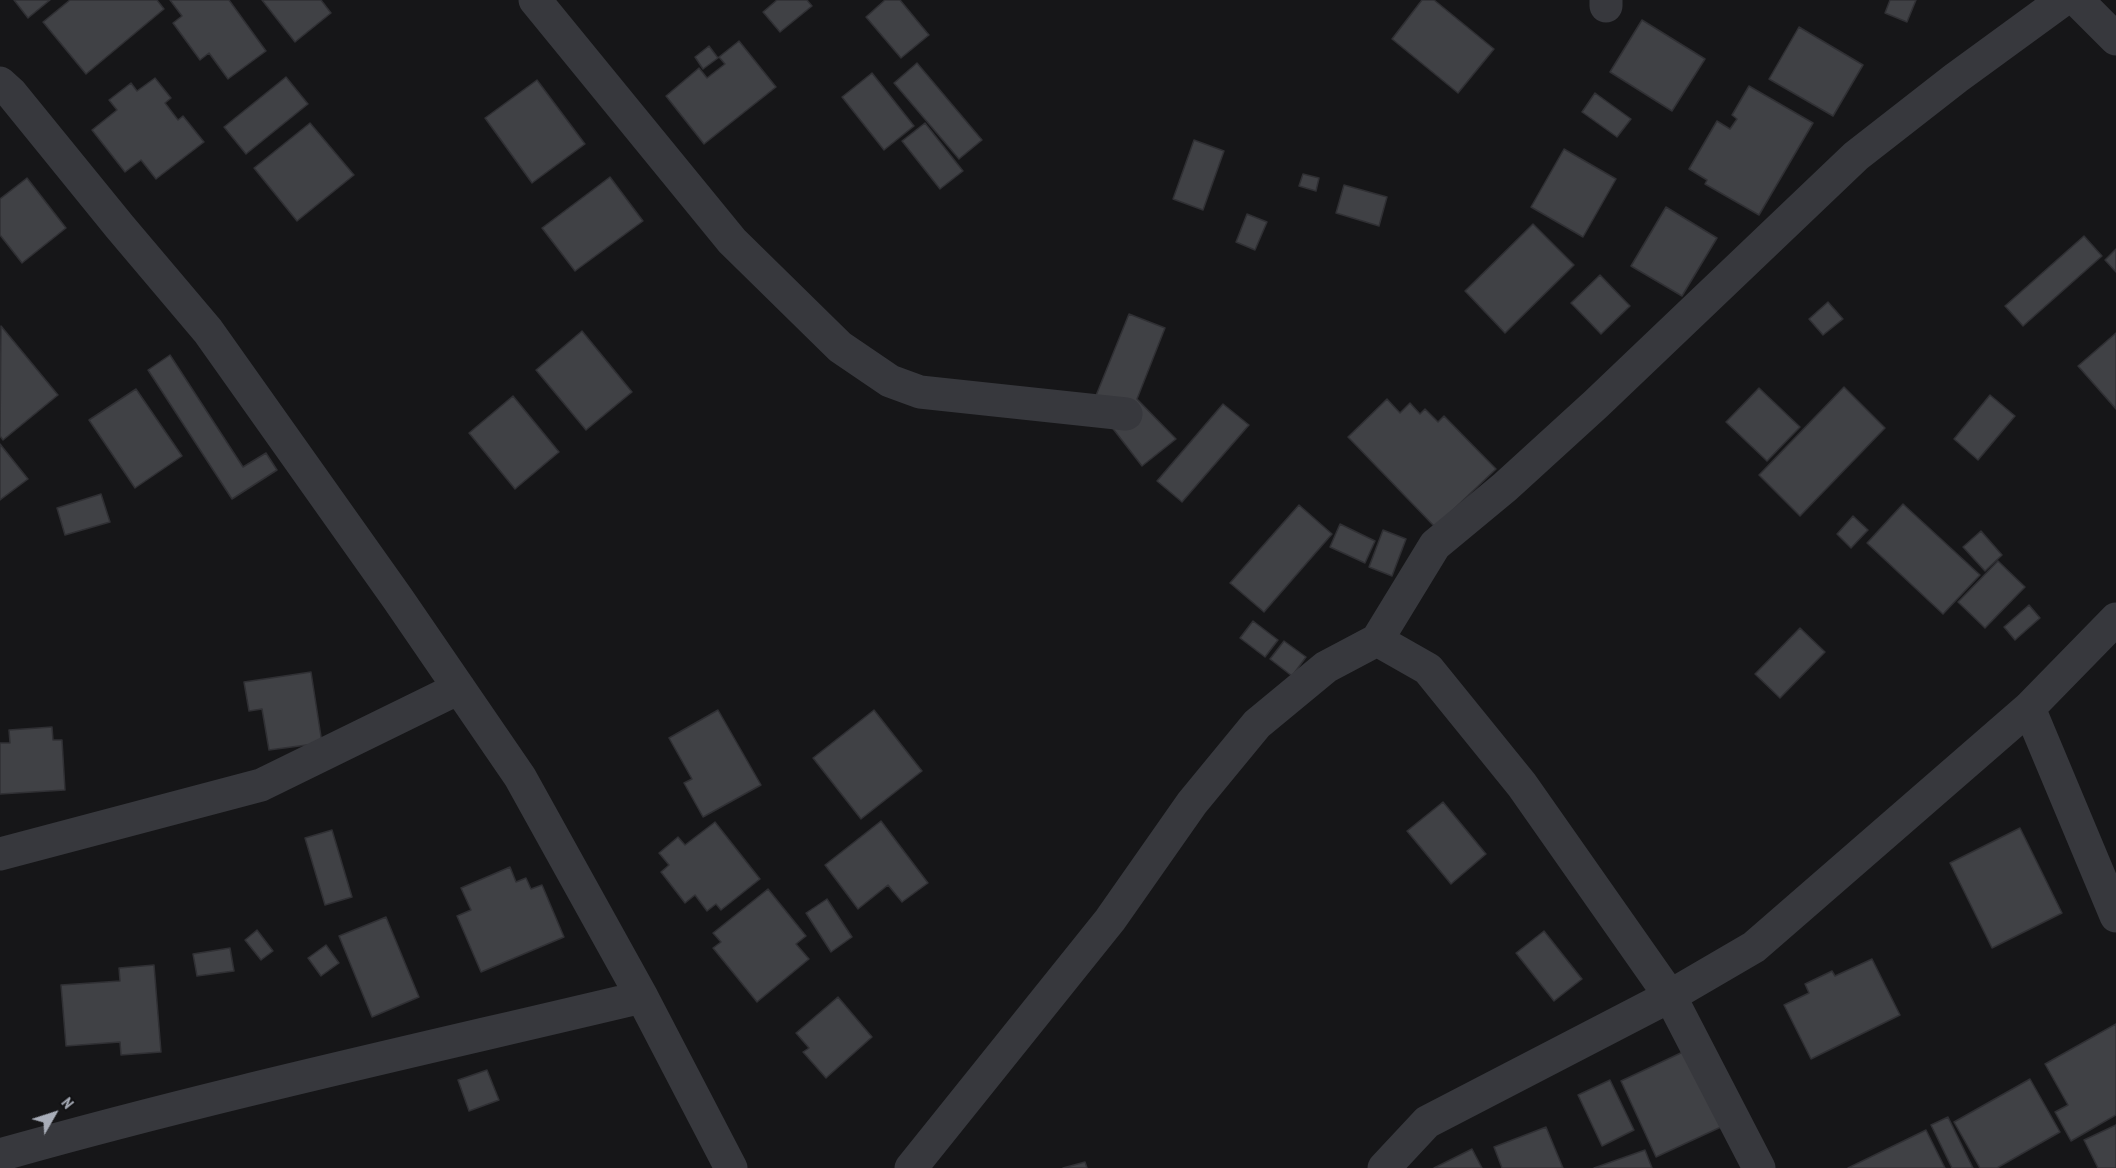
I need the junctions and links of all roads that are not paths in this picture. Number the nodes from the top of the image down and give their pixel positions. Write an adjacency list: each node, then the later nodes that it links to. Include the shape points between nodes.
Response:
1 (535, 0): 6 (street, via 732,241 840,346 881,375 920,392)
2 (2063, 0): 8 (street, via 1856,156 1596,404 1435,545)
3 (2077, 0): 4 (street)
4 (2116, 39)
5 (0, 82): 9 (street, via 208,331)
6 (1126, 414)
7 (2116, 619): 10 (street)
8 (1377, 640): 13 (street, via 1428,669 1522,785); 17 (street, via 1326,667 1257,724 1192,803 1110,920)
9 (459, 687): 11 (street, via 261,785); 14 (street, via 520,777)
10 (2030, 708): 12 (street); 13 (street, via 1754,947)
11 (0, 854)
12 (2116, 916)
13 (1670, 996): 18 (street, via 1426,1122); 19 (street)
14 (642, 997): 15 (street, via 233,1094); 16 (street)
15 (0, 1155)
16 (731, 1168)
17 (911, 1168)
18 (1384, 1168)
19 (1759, 1168)

